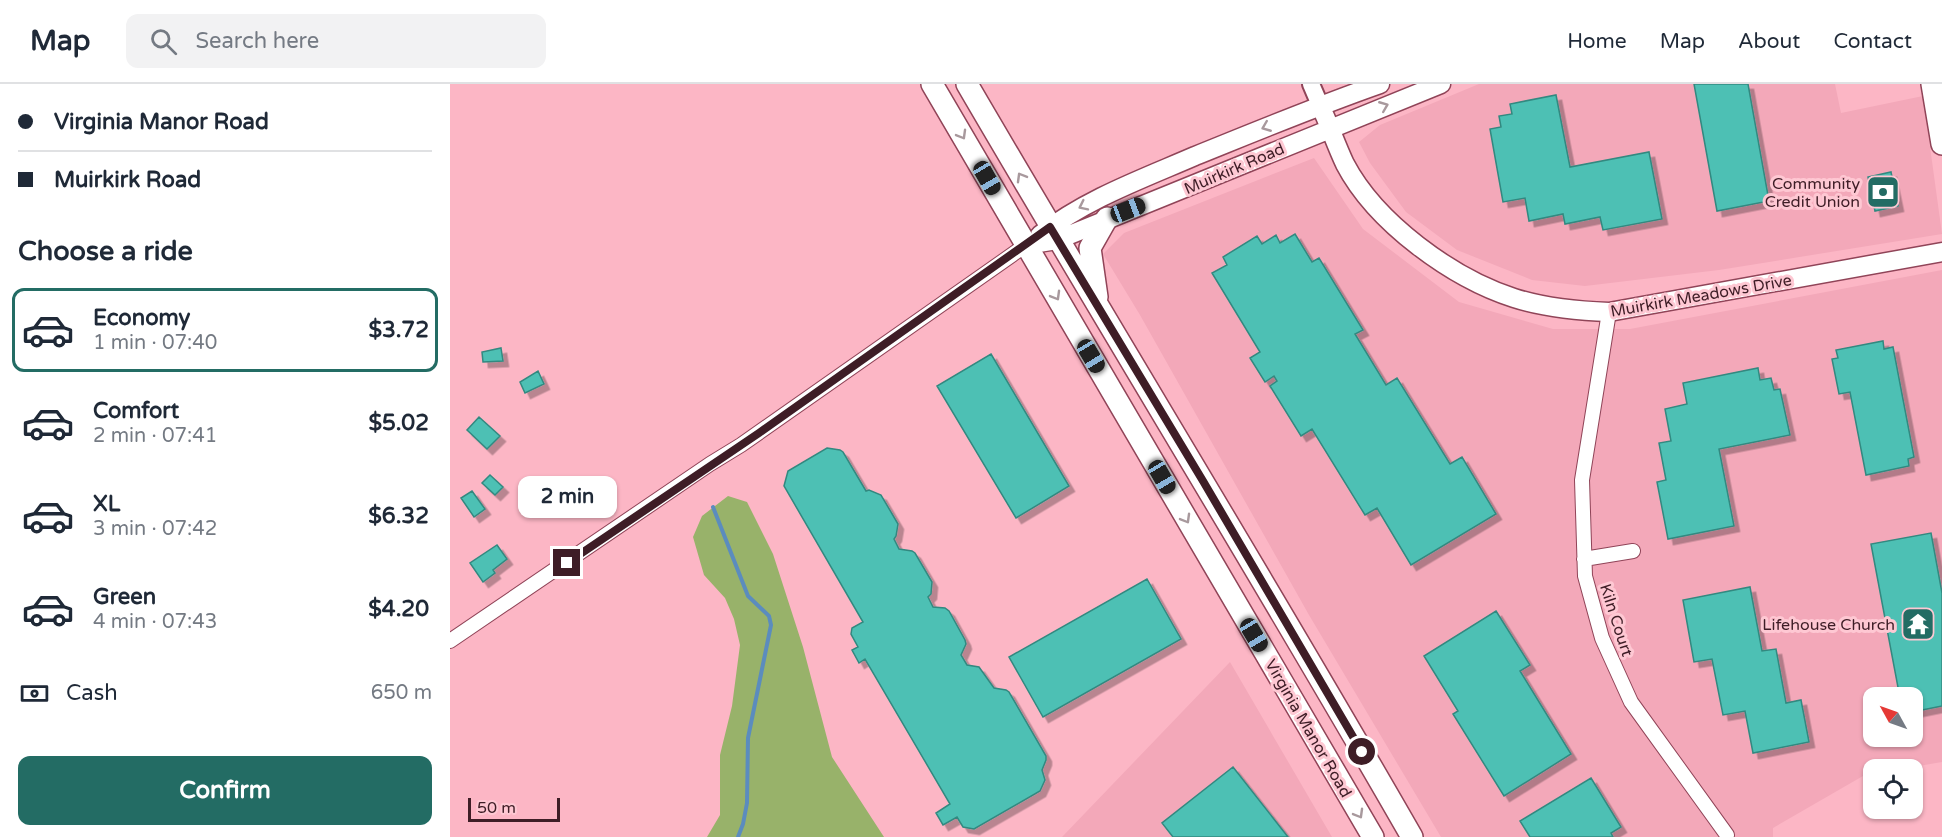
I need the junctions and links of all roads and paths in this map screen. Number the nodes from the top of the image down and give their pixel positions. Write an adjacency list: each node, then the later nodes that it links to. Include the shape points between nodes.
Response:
1 (932, 84): 12 (main road, Virginia Manor Road, one-way to 12)
2 (967, 84): 11 (main road, Virginia Manor Road, one-way to 2)
3 (1311, 84): 7 (street, Muirkirk Meadows Drive)
4 (1380, 84): 7 (main road, Muirkirk Road)
5 (1441, 84): 8 (main road, Muirkirk Road, one-way to 5)
6 (1932, 84): 9 (main road)
7 (1320, 105): 8 (main road, Muirkirk Meadows Drive); 11 (main road, Muirkirk Road, one-way to 11, via 1134,182 1072,212)
8 (1330, 128): 10 (main road, Muirkirk Road); 15 (main road, Muirkirk Meadows Drive, via 1346,165 1378,210 1429,255 1516,299 1570,310)
9 (1942, 144)
10 (1107, 218): 11 (main road, Muirkirk Road); 14 (main road, via 1090,248)
11 (1054, 233): 12 (main road, Muirkirk Road); 14 (main road, Virginia Manor Road)
12 (1026, 245): 18 (street, Muirkirk Road, via 741,445); 20 (main road, Virginia Manor Road, one-way to 20)
13 (1942, 252): 15 (main road, Muirkirk Meadows Drive)
14 (1099, 309): 21 (main road, Virginia Manor Road)
15 (1609, 312): 17 (street, Kiln Court, via 1582,480)
16 (1633, 551): 17 (street)
17 (1584, 559): 19 (street, Kiln Court, via 1602,638 1631,702)
18 (450, 641)
19 (1727, 835)
20 (1373, 837)
21 (1412, 837)

